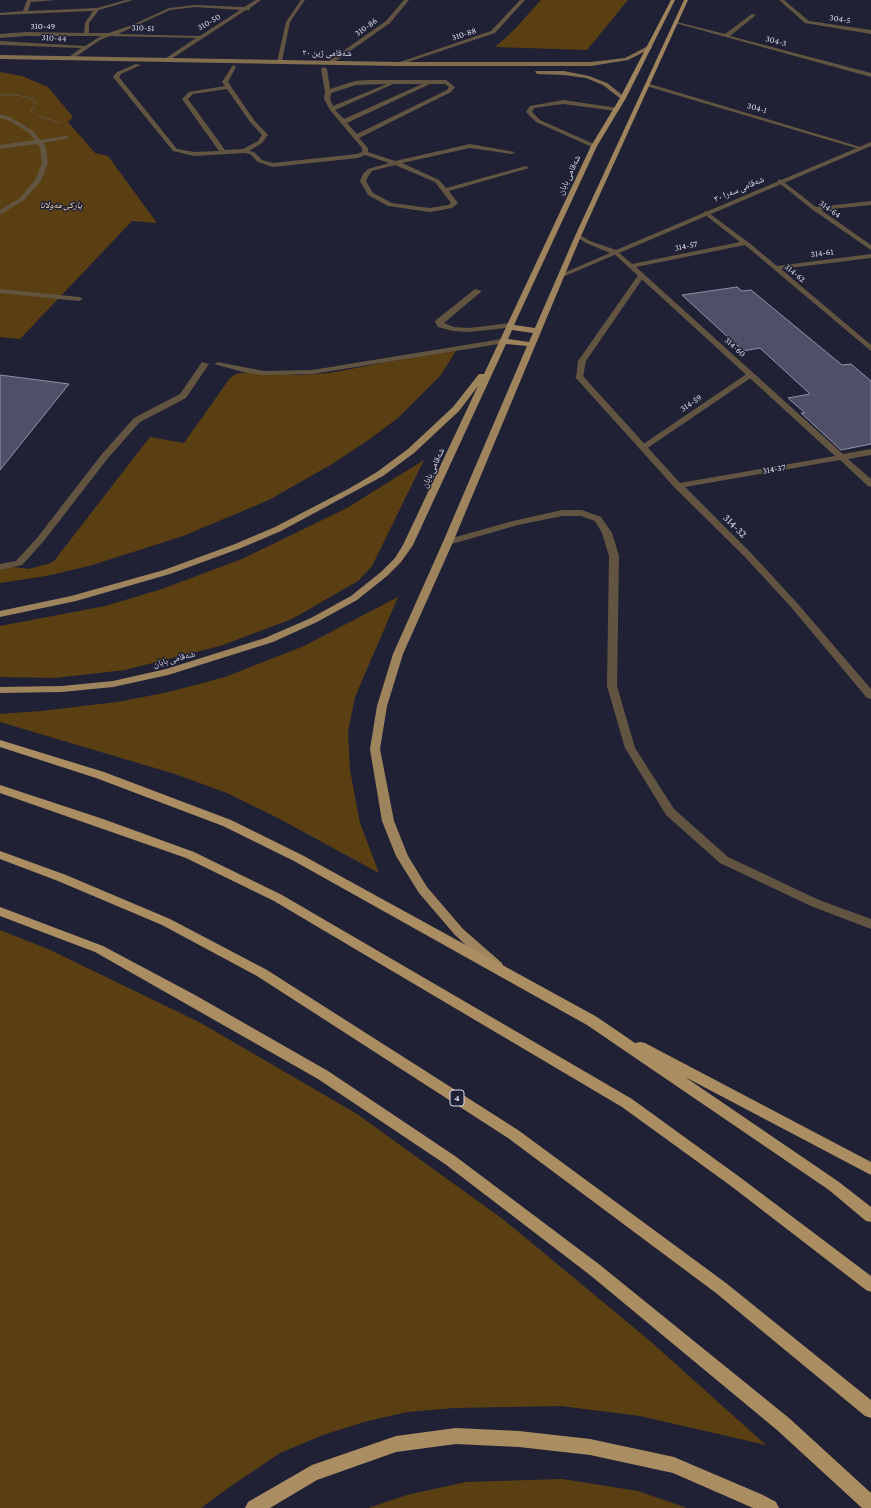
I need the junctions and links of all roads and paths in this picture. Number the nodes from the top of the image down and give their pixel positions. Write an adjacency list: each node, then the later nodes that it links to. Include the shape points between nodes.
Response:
1 (54, 0): 13 (street, via 28,1)
2 (131, 0): 11 (street)
3 (259, 0): 12 (street, 310-50)
4 (303, 0): 29 (street, via 288,22)
5 (407, 0): 30 (street, 310-86, via 388,22)
6 (523, 0): 32 (street, 310-88, via 493,32)
7 (673, 0): 24 (main road, شەقامی بابان)
8 (686, 0): 16 (main road)
9 (781, 0): 17 (street, 304-5, via 807,22)
10 (89, 2): 11 (street)
11 (97, 9): 13 (street); 18 (street, via 87,23)
12 (248, 9): 19 (street, via 175,7 125,30); 22 (street, 310-50)
13 (25, 12): 14 (street)
14 (0, 14)
15 (754, 14): 21 (street)
16 (677, 23): 21 (street, 304-3); 43 (main road)
17 (871, 32)
18 (86, 34): 19 (street, 310-51); 20 (street, 310-49)
19 (107, 35): 22 (street, 310-51); 25 (street)
20 (0, 36)
21 (726, 36): 40 (street, 304-3)
22 (199, 38): 28 (street, 310-50)
23 (0, 43): 25 (street, 310-44)
24 (650, 46): 33 (main road, شەقامی ژین ٢٠, via 632,57 605,63); 47 (main road, شەقامی بابان)
25 (84, 47): 27 (street)
26 (0, 57): 27 (main road, شەقامی ژین ٢٠)
27 (71, 58): 28 (main road, شەقامی ژین ٢٠)
28 (168, 59): 29 (main road, شەقامی ژین ٢٠)
29 (278, 61): 30 (main road, شەقامی ژین ٢٠)
30 (331, 62): 32 (main road, شەقامی ژین ٢٠)
31 (0, 63): 34 (main road, شەقامی ژین ٢٠)
32 (397, 64): 33 (main road, شەقامی ژین ٢٠)
33 (481, 64): 38 (main road)
34 (138, 65): 35 (main road, شەقامی ژین ٢٠); 60 (street, via 116,77 175,150 194,154)
35 (233, 67): 36 (main road, شەقامی ژین ٢٠); 44 (street, via 225,82)
36 (324, 69): 37 (main road, شەقامی ژین ٢٠); 45 (street)
37 (441, 71)
38 (480, 71)
39 (527, 72): 47 (main road, via 564,73 587,77 605,84)
40 (871, 75)
41 (397, 82): 42 (street); 45 (street, via 354,83); 48 (street)
42 (431, 82): 51 (street); 52 (street, via 446,82 452,87 449,91)
43 (648, 85): 58 (street, 304-1); 71 (main road)
44 (228, 87): 59 (street, via 252,121 266,135 260,142); 60 (street, via 191,93 185,99)
45 (328, 92): 48 (street, via 327,99)
46 (0, 95): 53 (path, via 25,96 35,101 31,111 42,118 61,123 61,131)
47 (623, 98): 49 (main road, شەقامی بابان)
48 (332, 109): 51 (street)
49 (616, 109): 56 (main road, شەقامی بابان); 56 (street, via 563,102 532,108 529,112 538,121)
50 (0, 116): 54 (street, via 31,132)
51 (343, 122): 52 (street)
52 (356, 137): 62 (street, via 365,148)
53 (66, 138): 54 (street)
54 (39, 142): 57 (street); 69 (street, via 43,147 45,163 38,181 22,198)
55 (871, 144): 58 (street, شەقامی سەرا ٣٠)
56 (594, 146): 83 (main road, شەقامی بابان)
57 (0, 147)
58 (861, 148): 65 (street, شەقامی سەرا ٣٠)
59 (244, 151): 60 (street); 62 (street, via 252,153 260,161 273,165 358,156)
60 (223, 152)
61 (512, 152): 63 (street, via 470,146)
62 (365, 153): 63 (street)
63 (395, 163): 66 (street, via 437,181); 66 (street, via 370,170 366,174 364,181 370,194 390,205 430,210 450,207 455,203)
64 (526, 168): 66 (street)
65 (780, 181): 68 (street, 314-64); 70 (street, شەقامی سەرا ٣٠)
66 (445, 190)
67 (871, 202): 68 (street)
68 (815, 209): 73 (street, 314-64)
69 (0, 213)
70 (706, 213): 72 (street, 314-62); 74 (street, شەقامی سەرا ٣٠)
71 (578, 236): 74 (street); 78 (main road)
72 (746, 243): 76 (street, 314-57); 77 (street, 314-62)
73 (871, 248)
74 (615, 252): 76 (street, 314-60); 78 (street, شەقامی سەرا ٣٠)
75 (871, 256): 77 (street, 314-61)
76 (630, 266): 79 (street, 314-60)
77 (775, 268): 87 (street, 314-62)
78 (563, 275): 84 (main road)
79 (641, 275): 90 (street, 314-60); 91 (street, 314-32, via 582,361 579,377)
80 (0, 291): 82 (street)
81 (478, 291): 83 (street, via 439,322 453,329 469,330)
82 (79, 299)
83 (510, 326): 84 (main road); 85 (main road, شەقامی بابان)
84 (538, 331): 86 (main road)
85 (502, 341): 85 (street, via 465,340 314,365 218,364 264,373 312,372); 86 (main road); 88 (main road, شەقامی بابان)
86 (531, 344): 96 (main road)
87 (871, 349)
88 (494, 362): 98 (main road, via 456,409 411,451 380,474 312,512 238,546 167,572 73,599); 99 (main road, شەقامی بابان, via 408,545 384,574 354,598 314,620 269,640 168,672 113,684 62,689)
89 (205, 364): 97 (street, via 184,396 137,420 19,563)
90 (751, 375): 91 (street, 314-59); 93 (street, 314-60)
91 (643, 447): 95 (street, 314-32)
92 (871, 452): 93 (street, 314-37)
93 (841, 456): 94 (street, 314-60); 95 (street, 314-37)
94 (871, 484)
95 (678, 486): 100 (street, 314-32, via 794,605)
96 (448, 542): 105 (street, via 562,513 582,513 598,519 607,533 614,556 612,686 630,748 670,812 724,860 815,903); 106 (main road, via 398,654 382,706 375,749 388,820 402,856 423,890 459,932)
97 (0, 567)
98 (0, 614)
99 (0, 690)
100 (871, 696)
101 (0, 743): 106 (highway, via 100,775 227,822 298,858)
102 (0, 790): 110 (highway, via 190,855 278,898 627,1103)
103 (0, 854): 111 (highway, 4, via 166,922 262,973 513,1134 721,1288)
104 (0, 910): 112 (highway, via 99,949 190,998 323,1075 450,1160 601,1275 783,1424)
105 (871, 924)
106 (504, 972): 107 (highway)
107 (592, 1021): 108 (highway); 109 (highway, via 834,1186)
108 (871, 1169)
109 (871, 1216)
110 (871, 1285)
111 (871, 1410)
112 (871, 1504)
113 (254, 1508): 114 (highway, via 312,1473 396,1444 456,1436 519,1439 590,1447 674,1465)
114 (770, 1508)

